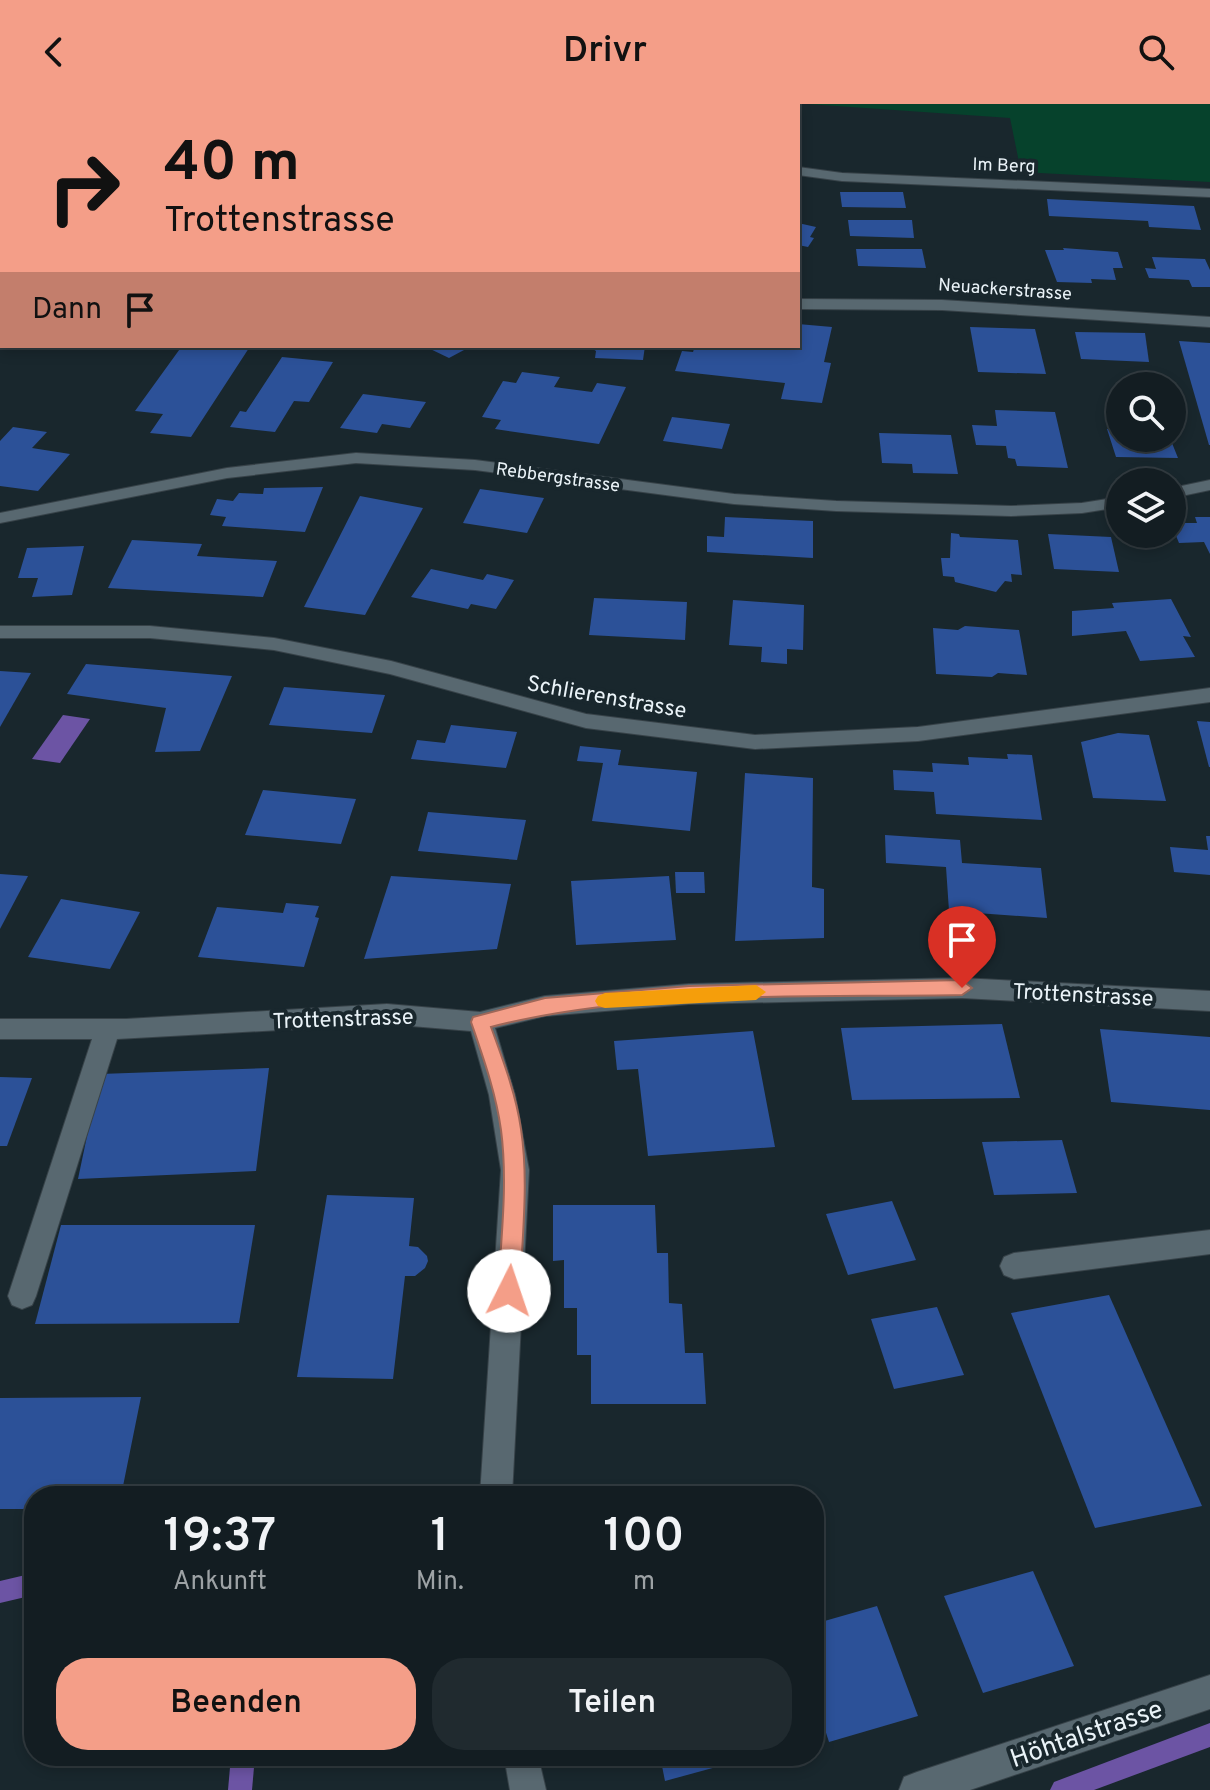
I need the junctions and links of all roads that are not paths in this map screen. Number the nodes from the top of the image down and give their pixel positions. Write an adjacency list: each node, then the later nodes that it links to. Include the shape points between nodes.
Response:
1 (800, 171): 2 (street, Im Berg)
2 (1210, 193)
3 (800, 304): 4 (street, Neuackerstrasse, via 942,305)
4 (1210, 322)
5 (1210, 485): 6 (street)
6 (1186, 490)
7 (1106, 504): 8 (street, Rebbergstrasse, via 1011,511 836,506 734,499 475,465 356,458 227,473)
8 (0, 518)
9 (0, 632): 10 (street, Schlierenstrasse, via 150,632 274,644 391,668 586,721 755,742 918,734)
10 (1210, 695)
11 (1210, 1001): 12 (street, Trottenstrasse, via 962,988 689,994 545,1006)
12 (480, 1022): 14 (street, Trottenstrasse, via 387,1014); 18 (street, via 511,1127 515,1170)
13 (0, 1029): 14 (street, Trottenstrasse)
14 (108, 1029): 17 (street)
15 (1210, 1242): 16 (street)
16 (1014, 1266)
17 (22, 1296)
18 (497, 1486)
19 (1210, 1692): 22 (street, Höhtalstrasse)
20 (523, 1766): 21 (street)
21 (528, 1790)
22 (917, 1790)

